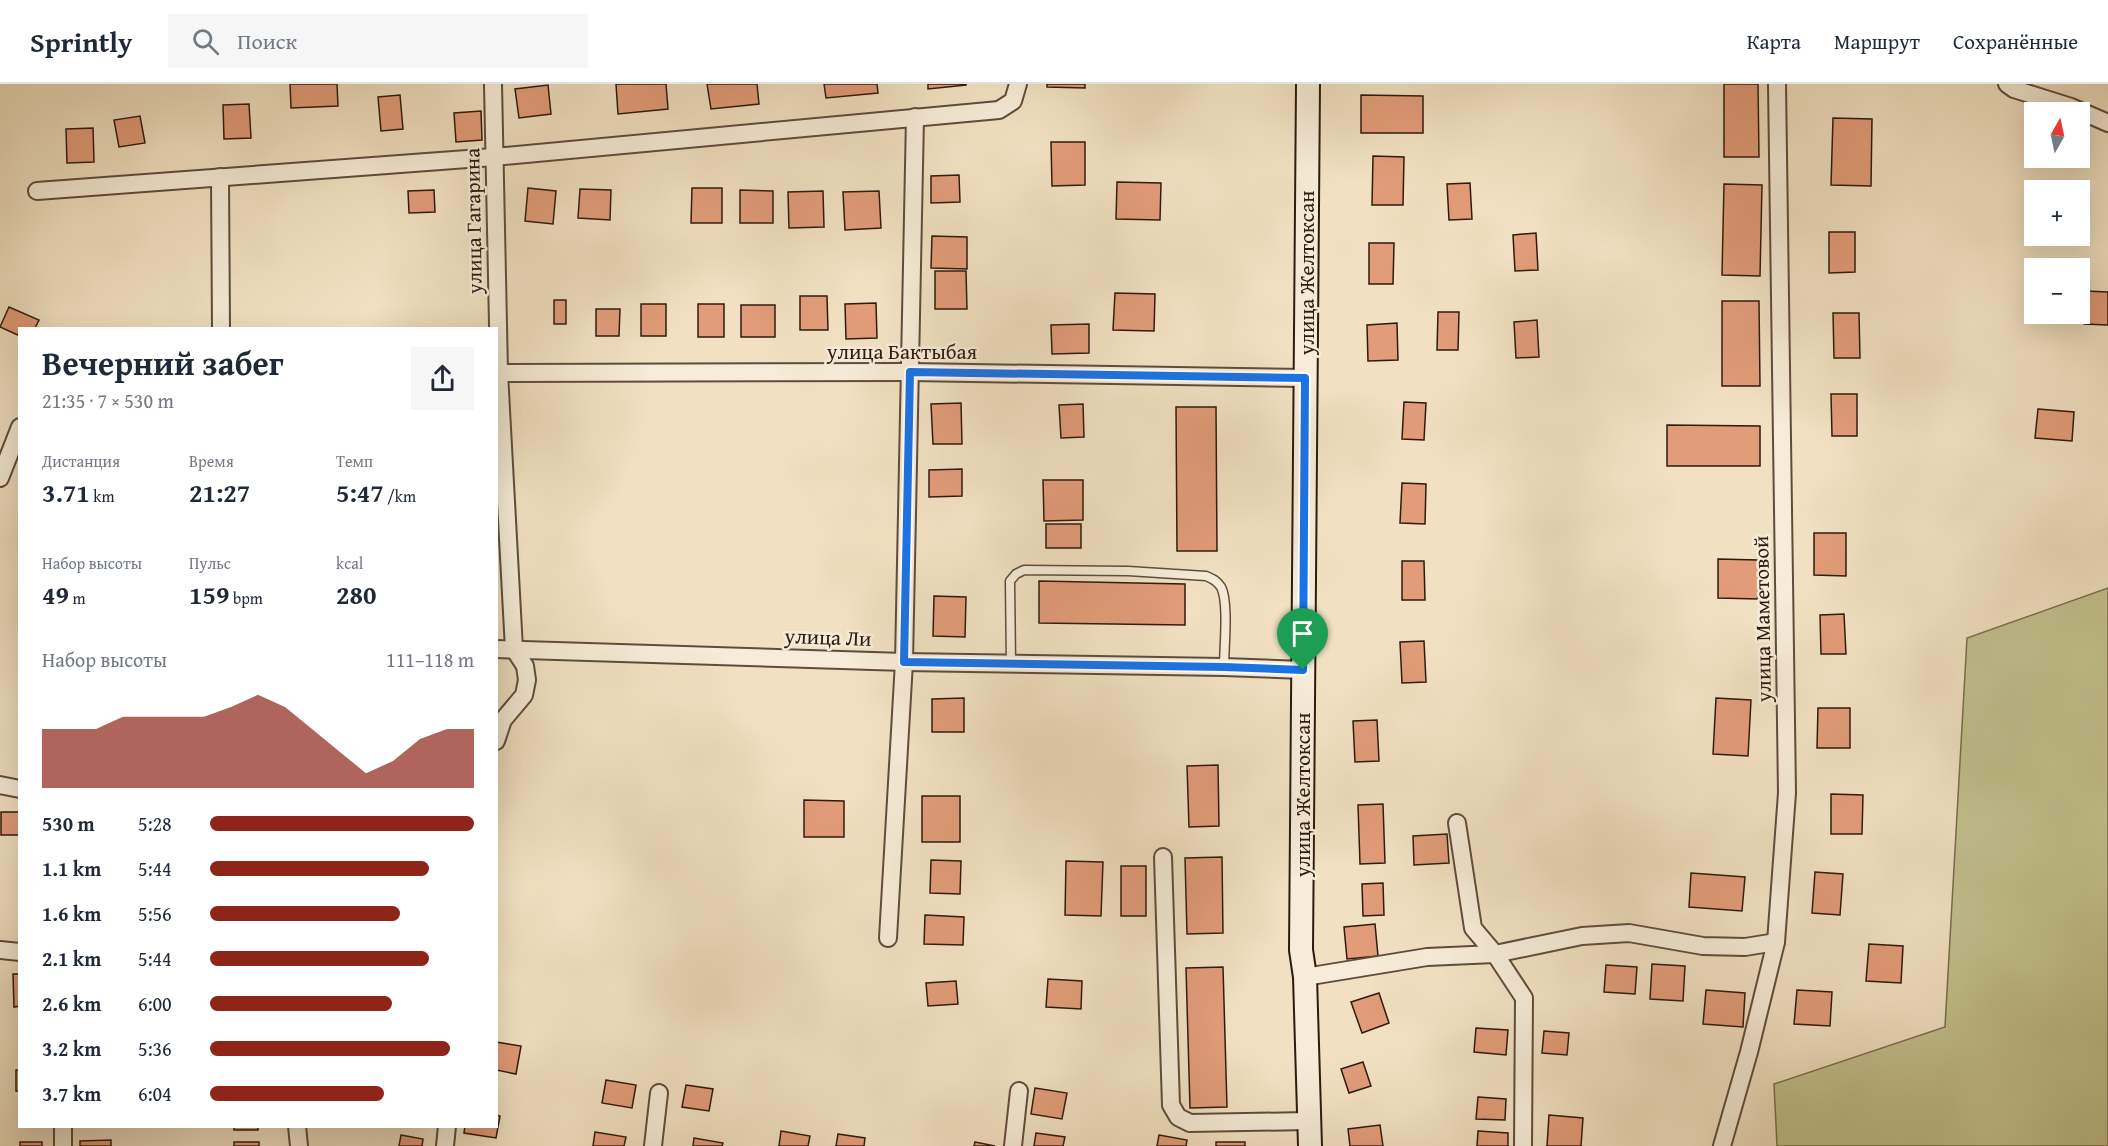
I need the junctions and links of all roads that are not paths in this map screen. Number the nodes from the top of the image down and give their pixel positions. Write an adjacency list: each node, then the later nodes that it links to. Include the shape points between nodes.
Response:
1 (493, 84): 8 (street, улица Гагарина)
2 (1018, 84): 6 (street, via 1013,101 999,110)
3 (1308, 84): 16 (street, улица Желтоксан)
4 (1777, 84): 32 (street, улица Маметовой, via 1787,793)
5 (2007, 84): 7 (street)
6 (915, 117): 8 (street); 14 (street)
7 (2108, 123)
8 (494, 157): 9 (street); 12 (street, улица Гагарина)
9 (220, 177): 10 (street); 11 (street)
10 (37, 191)
11 (221, 327)
12 (498, 327)
13 (498, 330): 15 (street, улица Гагарина)
14 (910, 372): 15 (street, улица Бактыбая); 16 (street, улица Бактыбая); 22 (street)
15 (499, 373): 18 (street, улица Гагарина)
16 (1305, 378): 25 (street, улица Желтоксан)
17 (13, 436): 19 (street)
18 (499, 446): 21 (street, улица Гагарина)
19 (0, 478)
20 (498, 649): 21 (street, улица Ли)
21 (514, 649): 22 (street, улица Ли); 26 (street, улица Гагарина, via 525,666 527,680 524,695 503,720)
22 (904, 662): 23 (street, улица Ли); 31 (street)
23 (1011, 664): 24 (street, улица Ли); 24 (lane, via 1011,581 1024,570 1215,579 1225,598)
24 (1224, 667): 25 (street, улица Ли)
25 (1303, 670): 36 (street, улица Желтоксан, via 1300,950)
26 (498, 735)
27 (0, 785): 28 (street)
28 (18, 789)
29 (1457, 823): 35 (street, via 1473,928)
30 (1163, 857): 39 (street, via 1171,1105 1178,1117 1190,1123)
31 (888, 938)
32 (1776, 942): 35 (street, via 1745,947 1702,946 1629,933 1582,936); 50 (street, улица Маметовой)
33 (0, 950): 34 (street)
34 (18, 952)
35 (1495, 954): 36 (street, via 1426,957); 49 (street, via 1524,998)
36 (1305, 976): 39 (street, улица Желтоксан)
37 (1019, 1091): 47 (street)
38 (659, 1093): 46 (street)
39 (1308, 1121): 48 (street, улица Желтоксан)
40 (63, 1128): 43 (street)
41 (297, 1128): 44 (street)
42 (447, 1128): 45 (street)
43 (63, 1146)
44 (299, 1146)
45 (446, 1146)
46 (653, 1146)
47 (1013, 1146)
48 (1310, 1146)
49 (1523, 1146)
50 (1722, 1146)

